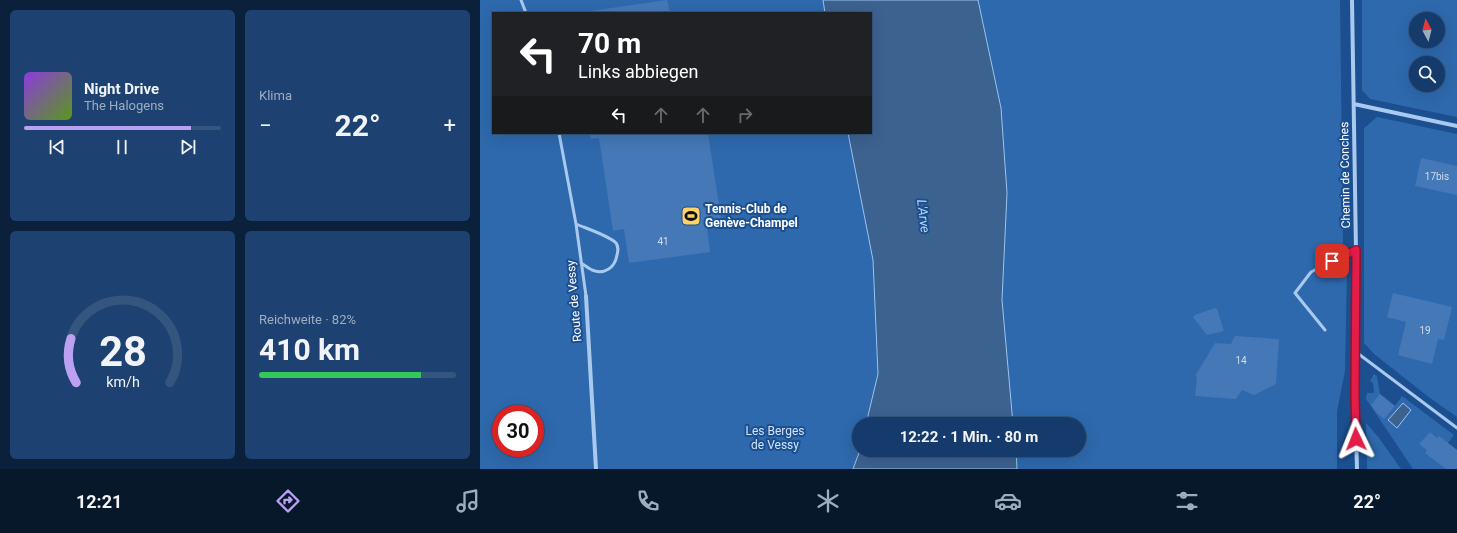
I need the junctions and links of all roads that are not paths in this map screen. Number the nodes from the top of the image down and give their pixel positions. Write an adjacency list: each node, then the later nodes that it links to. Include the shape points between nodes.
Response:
1 (521, 0): 3 (lane)
2 (1352, 0): 4 (street, Chemin de Conches)
3 (526, 12)
4 (1354, 104): 5 (street); 8 (street, Chemin de Conches)
5 (1457, 126)
6 (559, 134): 7 (lane, Route de Vessy)
7 (576, 224): 9 (lane, Route de Vessy); 9 (lane, via 603,235 615,242 618,248 616,260 611,268 603,272 592,270)
8 (1356, 250): 11 (lane, via 1311,272 1295,293); 12 (street, Chemin de Conches)
9 (581, 263): 10 (lane, Route de Vessy)
10 (586, 296): 14 (street, Route de Vessy)
11 (1325, 330)
12 (1356, 352): 13 (lane); 15 (street, Chemin de Conches)
13 (1457, 428)
14 (596, 469)
15 (1357, 469)

